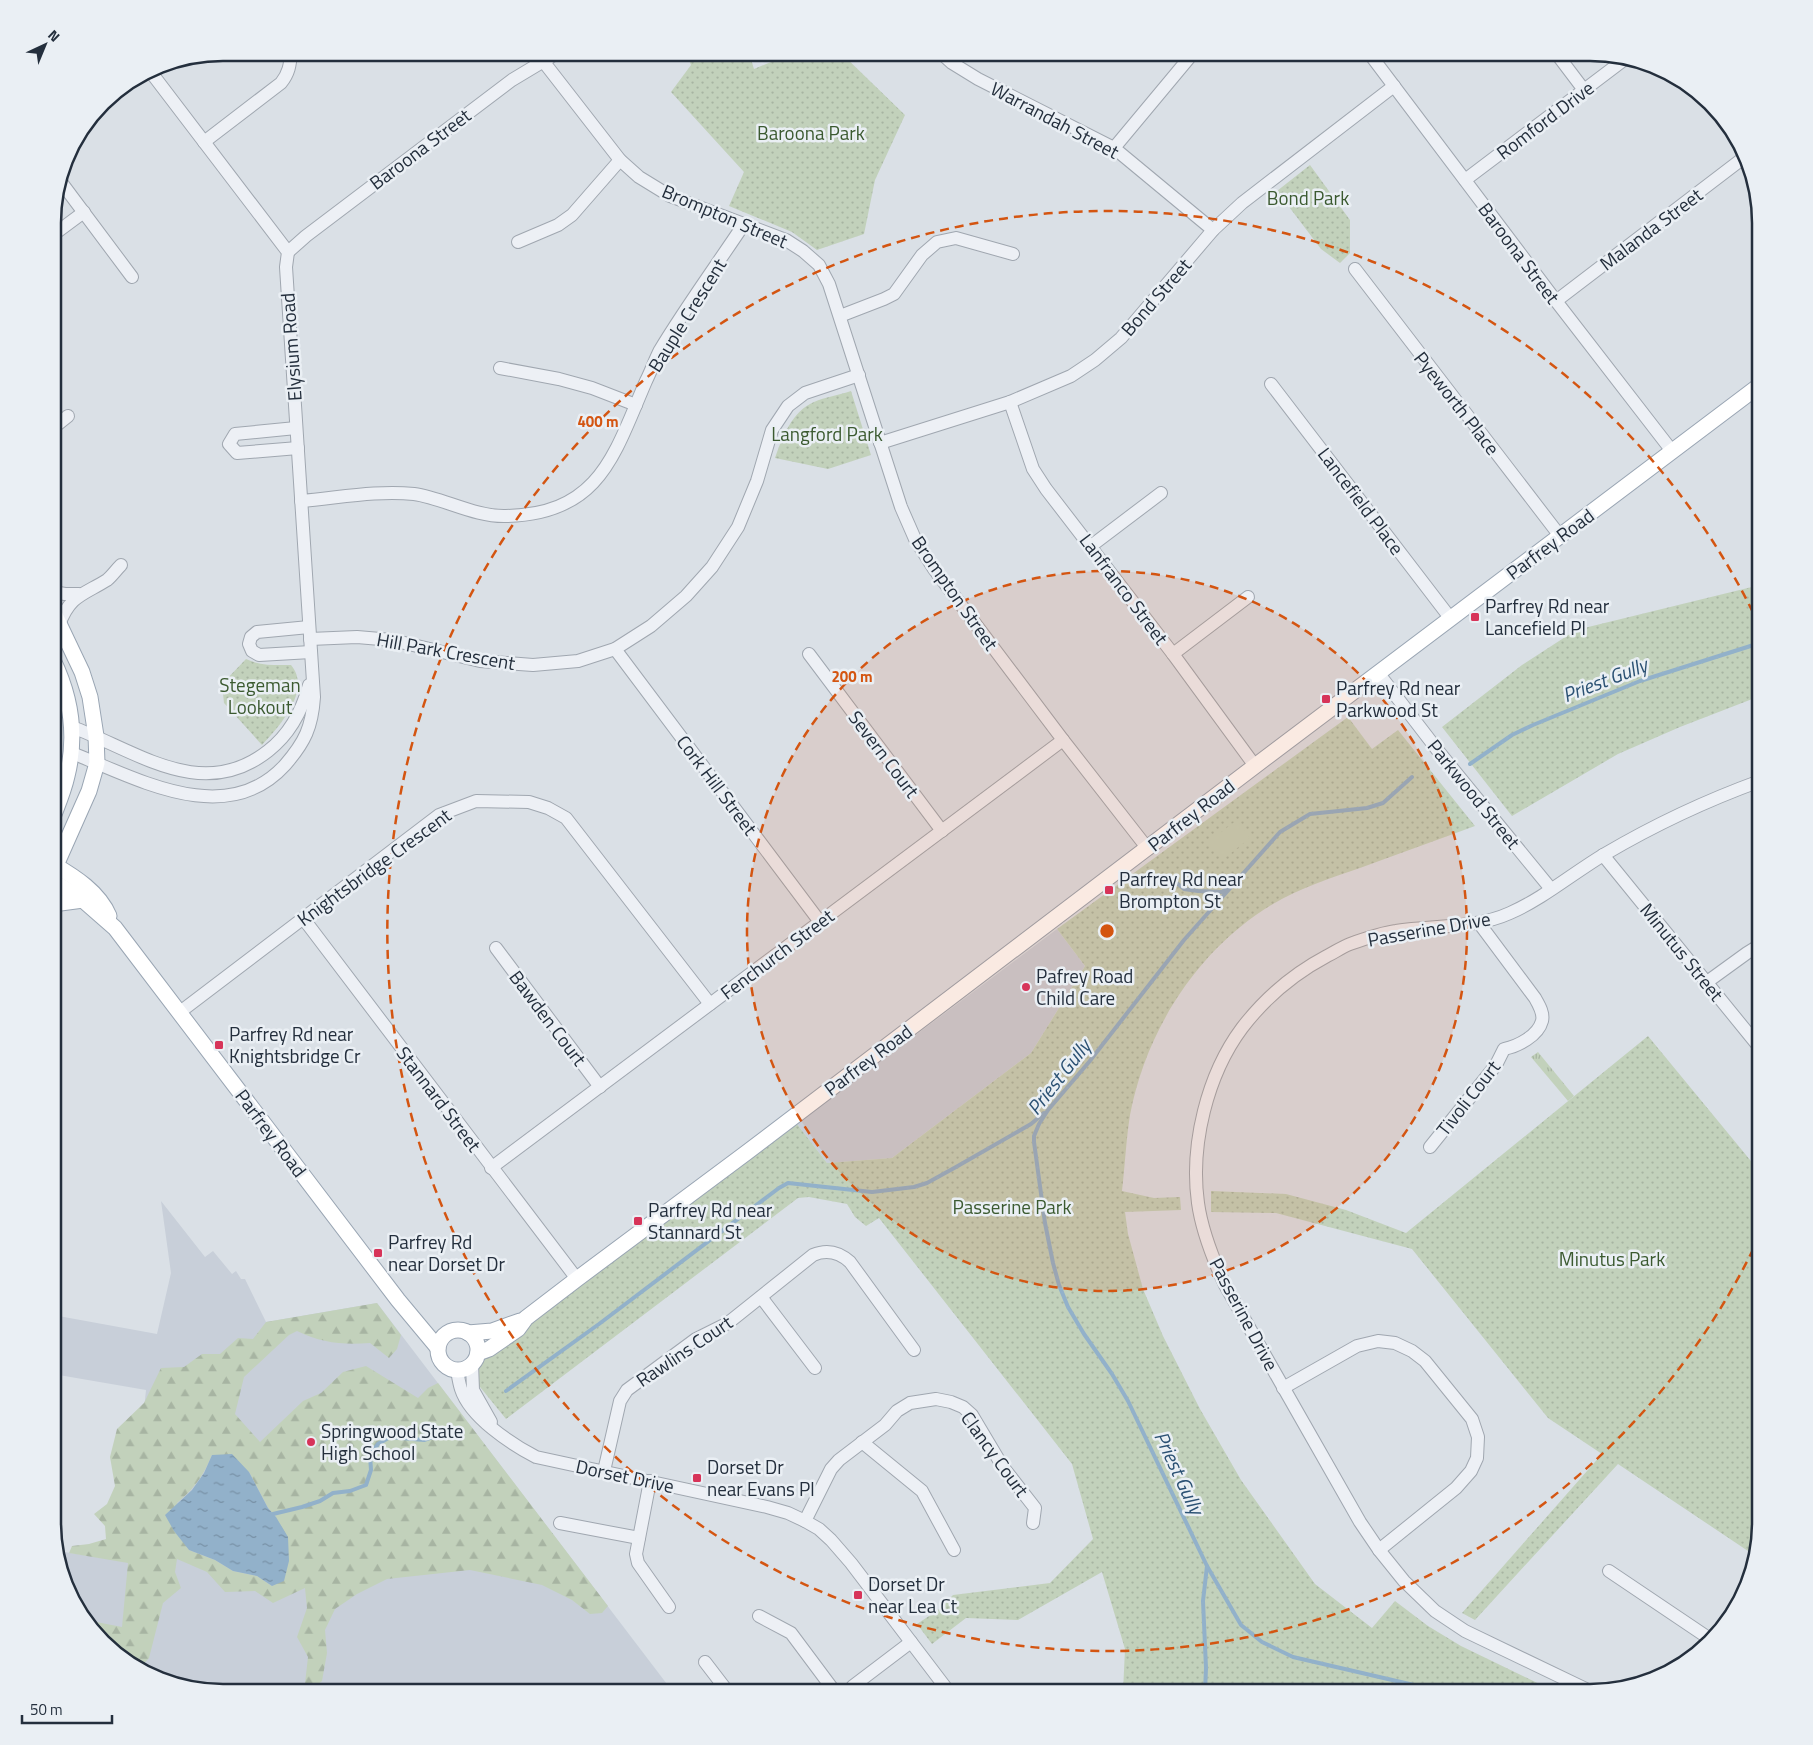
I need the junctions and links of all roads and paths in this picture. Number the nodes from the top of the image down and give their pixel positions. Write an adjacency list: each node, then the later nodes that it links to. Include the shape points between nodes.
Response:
1 (289, 61): 11 (street, via 287,75 281,83)
2 (543, 61): 13 (street, Brompton Street); 22 (street, Baroona Street, via 512,80)
3 (950, 62): 12 (street, Warrandah Street, via 978,79)
4 (1186, 62): 12 (street)
5 (1376, 62): 9 (street, Baroona Street)
6 (1563, 62): 10 (street)
7 (1618, 64): 10 (street, Romford Drive)
8 (155, 77): 11 (street)
9 (1394, 86): 15 (street, Baroona Street); 20 (street, Bond Street, via 1262,187)
10 (1584, 90): 15 (street, Romford Drive)
11 (204, 142): 22 (street)
12 (1114, 148): 20 (street, Warrandah Street)
13 (620, 160): 18 (street, Brompton Street, via 639,177 670,196); 21 (street, via 572,215 558,225)
14 (1739, 161): 26 (street, Malanda Street)
15 (1465, 180): 26 (street, Baroona Street)
16 (65, 188): 17 (street)
17 (84, 212): 19 (street); 25 (street)
18 (744, 224): 27 (street, Brompton Street, via 786,240 819,265); 33 (street, Bauple Crescent, via 660,351)
19 (62, 229)
20 (1213, 230): 32 (street, Bond Street, via 1121,338 1071,376)
21 (518, 242)
22 (288, 252): 36 (street, Elysium Road, via 286,267)
23 (1013, 254): 27 (street, via 956,238 937,242 922,256 894,294)
24 (1355, 269): 42 (street, Pyeworth Place)
25 (132, 277)
26 (1556, 301): 39 (street, Baroona Street)
27 (840, 316): 29 (street, Brompton Street)
28 (500, 368): 33 (street, via 559,378)
29 (858, 375): 37 (street, Brompton Street); 52 (street, Hill Park Crescent, via 805,393 788,406 772,430 757,481 738,527 712,567 686,596 651,626)
30 (1271, 384): 49 (street, Lancefield Place)
31 (1752, 391): 39 (main road, Parfrey Road)
32 (1010, 402): 37 (street, Bond Street); 43 (street, Lanfranco Street, via 1033,468)
33 (636, 405): 41 (street, Bauple Crescent, via 604,471 588,489 557,508 535,514 504,516 477,512 415,494 384,493)
34 (68, 416): 35 (street)
35 (62, 421)
36 (296, 428): 38 (street, Elysium Road); 38 (street, via 235,434 229,444 237,453)
37 (880, 443): 60 (street, Brompton Street, via 915,540)
38 (298, 448): 41 (street, Elysium Road)
39 (1672, 451): 42 (main road, Parfrey Road)
40 (1161, 493): 43 (street)
41 (301, 501): 51 (street, Elysium Road)
42 (1560, 536): 49 (main road, Parfrey Road)
43 (1091, 546): 54 (street, Lanfranco Street)
44 (121, 565): 46 (street, via 109,579)
45 (62, 593): 46 (street)
46 (79, 594): 48 (street, via 66,608)
47 (1248, 597): 54 (street)
48 (62, 618)
49 (1450, 619): 56 (main road, Parfrey Road)
50 (62, 630): 59 (main road, via 82,672)
51 (310, 639): 52 (street, Hill Park Crescent, via 357,637 392,640 480,661 534,665 578,661); 55 (street, Elysium Road)
52 (615, 649): 76 (street, Cork Hill Street)
53 (809, 654): 66 (street, Severn Court)
54 (1173, 654): 63 (street, Lanfranco Street)
55 (312, 670): 59 (street, Elysium Road, via 305,702 285,735 257,760 242,768 202,774 183,772); 62 (street, Elysium Road, via 313,706 308,733 280,770 265,783 247,791 227,796 183,794 153,786)
56 (1379, 674): 63 (main road, Parfrey Road); 72 (street, Parkwood Street)
57 (62, 678): 58 (main road)
58 (72, 727): 59 (street, Elysium Road); 61 (main road)
59 (96, 736): 62 (main road)
60 (1063, 740): 66 (street, Fenchurch Street); 67 (street, Brompton Street)
61 (72, 753): 62 (street, Elysium Road); 65 (main road)
62 (97, 763): 68 (main road, via 89,791)
63 (1255, 766): 67 (main road, Parfrey Road)
64 (1752, 784): 69 (street, Passerine Drive, via 1668,818)
65 (62, 793)
66 (942, 831): 76 (street, Fenchurch Street)
67 (1148, 848): 88 (main road, Parfrey Road)
68 (62, 854)
69 (1603, 855): 72 (street, Passerine Drive); 81 (street, Minutus Street)
70 (61, 872): 78 (main road, Parfrey Road, via 67,872 93,892 106,907)
71 (61, 878): 73 (main road, Parfrey Road)
72 (1551, 889): 77 (street, Passerine Drive, via 1508,914)
73 (83, 900): 74 (main road); 78 (main road, Parfrey Road)
74 (61, 903)
75 (303, 918): 82 (street, Knightsbridge Crescent, via 439,815 476,801 529,802 566,818); 83 (street, Knightsbridge Crescent); 87 (street, Stannard Street)
76 (820, 922): 82 (street, Fenchurch Street)
77 (1479, 923): 86 (street, Tivoli Court, via 1536,998 1542,1010 1542,1021 1537,1031 1514,1047 1504,1049 1496,1065); 99 (street, Passerine Drive, via 1394,931 1349,945 1310,965 1268,999 1242,1028 1222,1062 1199,1133 1196,1168 1198,1204 1209,1248 1225,1285)
78 (115, 928): 83 (main road, Parfrey Road)
79 (496, 948): 85 (street, Bawden Court)
80 (1752, 950): 81 (street)
81 (1707, 982): 84 (street, Minutus Street)
82 (710, 1004): 85 (street, Fenchurch Street)
83 (180, 1012): 90 (main road, Parfrey Road)
84 (1752, 1038)
85 (600, 1087): 87 (street, Fenchurch Street)
86 (1430, 1147)
87 (491, 1168): 88 (street, Stannard Street)
88 (577, 1279): 91 (main road, Parfrey Road)
89 (762, 1297): 95 (street, Rawlins Court, via 813,1255 822,1251 843,1256); 97 (street); 102 (street, Rawlins Court, via 728,1323 696,1339 627,1390 620,1400)
90 (408, 1314): 92 (main road, Parfrey Road); 94 (main road, Parfrey Road)
91 (526, 1318): 93 (main road, Parfrey Road, via 492,1331); 96 (main road, Parfrey Road, via 518,1329)
92 (450, 1332): 93 (main road); 94 (main road, via 442,1338)
93 (468, 1333): 96 (main road, via 477,1344)
94 (438, 1348): 98 (main road, via 442,1362)
95 (914, 1350)
96 (475, 1359): 98 (main road, via 465,1369); 100 (street, Dorset Drive, via 473,1390)
97 (815, 1368)
98 (457, 1370): 100 (street, Dorset Drive, via 461,1391 476,1413)
99 (1283, 1388): 109 (street, Passerine Drive); 109 (street, via 1357,1346 1378,1341 1395,1343 1425,1361 1472,1419 1478,1437 1477,1458 1471,1471 1456,1488)
100 (495, 1429): 102 (street, Dorset Drive, via 536,1457)
101 (862, 1442): 104 (street, Clancy Court, via 831,1469); 106 (street, Clancy Court, via 910,1403 936,1399 951,1402 972,1415 1003,1467 1035,1508); 108 (street, via 922,1491)
102 (604, 1471): 103 (street, Dorset Drive)
103 (650, 1481): 104 (street, Dorset Drive, via 768,1507); 107 (street)
104 (805, 1521): 114 (street, Dorset Drive, via 819,1529 852,1563)
105 (560, 1523): 107 (street)
106 (1034, 1524)
107 (639, 1538): 111 (street, via 638,1564)
108 (954, 1550)
109 (1379, 1550): 120 (street, Passerine Drive, via 1404,1581 1435,1611 1466,1631)
110 (1609, 1571): 113 (street)
111 (669, 1607)
112 (759, 1616): 117 (street, via 790,1633)
113 (1705, 1635)
114 (911, 1642): 118 (street); 119 (street, Dorset Drive)
115 (705, 1662): 116 (street)
116 (722, 1684)
117 (829, 1684)
118 (856, 1684)
119 (943, 1684)
120 (1575, 1684)

